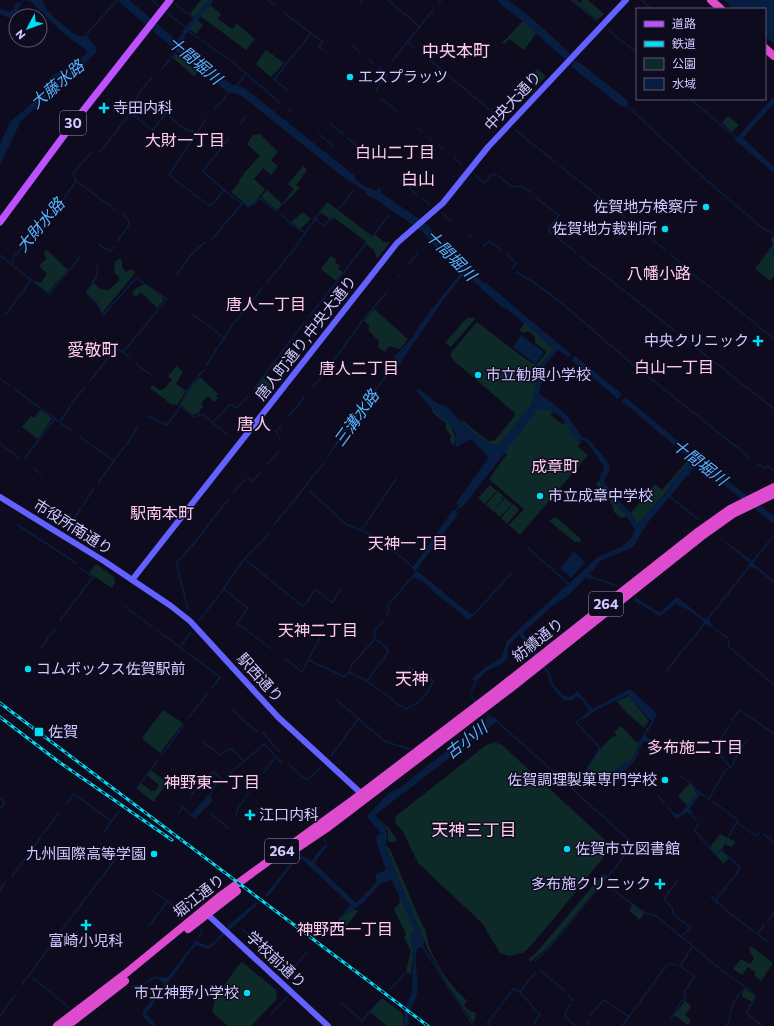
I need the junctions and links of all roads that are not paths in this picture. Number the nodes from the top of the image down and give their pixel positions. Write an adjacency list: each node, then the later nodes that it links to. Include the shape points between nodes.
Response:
1 (170, 0): 7 (main road, 30)
2 (626, 0): 8 (main road, 中央大通り, via 488,147 443,203)
3 (711, 0): 4 (highway)
4 (720, 8)
5 (766, 49): 6 (highway)
6 (774, 56)
7 (0, 222)
8 (414, 227): 13 (main road, 唐人町通り,中央大通り, via 393,248)
9 (774, 487): 12 (highway, 264)
10 (774, 494): 12 (highway, 264)
11 (0, 497): 13 (main road, 市役所南通り)
12 (751, 502): 14 (highway, 紡績通り / 264, via 732,512)
13 (132, 580): 14 (main road, 駅西通り, via 190,621 278,716)
14 (364, 796): 15 (highway, 堀江通り / 264); 16 (highway, 堀江通り / 264, via 219,897)
15 (207, 914): 17 (highway, 堀江通り / 264); 18 (main road, 学校前通り)
16 (57, 1026)
17 (67, 1026)
18 (328, 1026)

